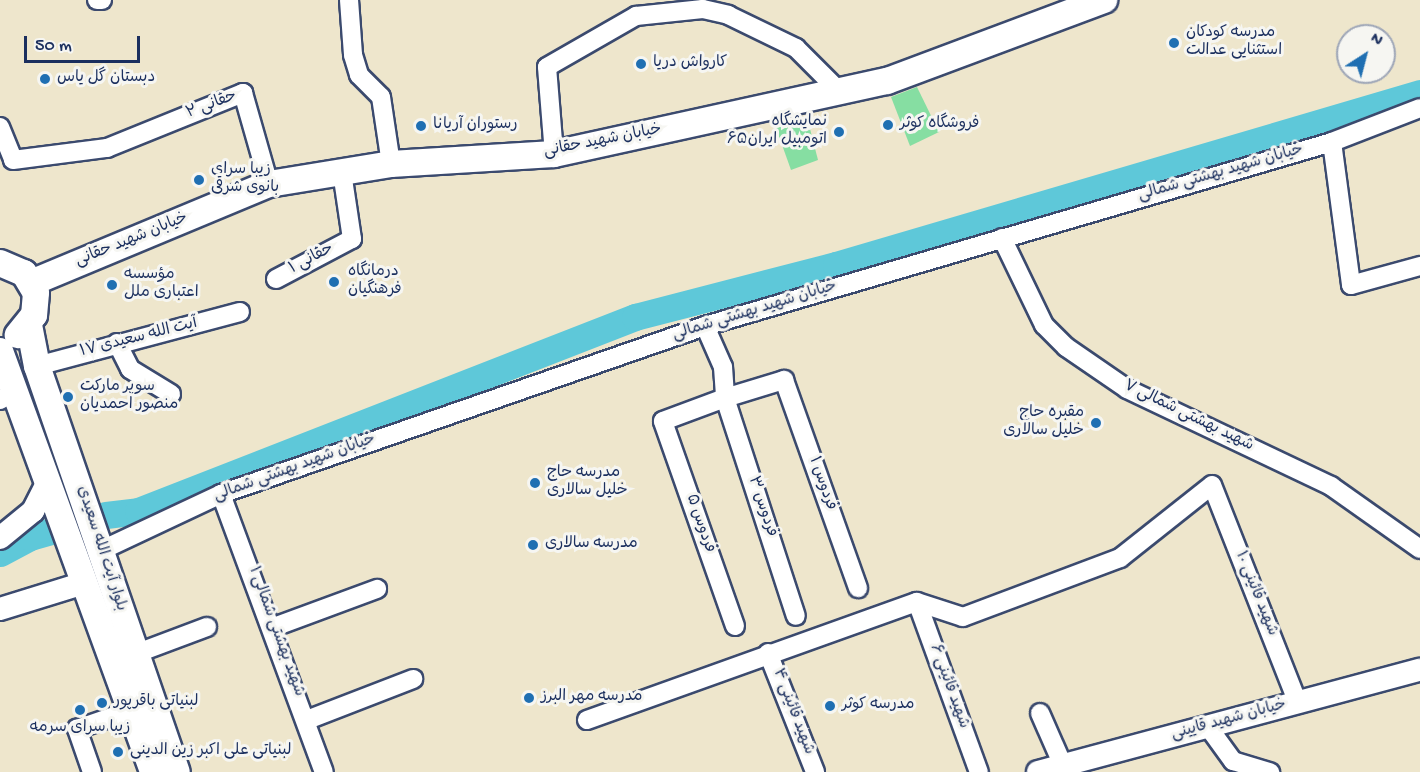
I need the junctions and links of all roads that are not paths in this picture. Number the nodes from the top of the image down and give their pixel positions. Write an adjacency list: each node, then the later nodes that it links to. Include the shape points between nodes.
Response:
1 (97, 0): 2 (street)
2 (102, 0)
3 (349, 0): 11 (street, via 353,55 359,75 381,97)
4 (1104, 0): 6 (main road, خیابان شهید حقانی, via 887,81)
5 (701, 5): 6 (street, via 766,30 813,62); 10 (street, via 636,16 547,67)
6 (839, 91): 10 (main road, خیابان شهید حقانی)
7 (1420, 108): 9 (street, خیابان شهید بهشتی شمالی)
8 (0, 127): 13 (street, حقانی ۲, via 13,160 93,150 243,93)
9 (1332, 142): 14 (street, خیابان شهید بهشتی شمالی); 16 (street, via 1351,285)
10 (554, 153): 11 (main road, خیابان شهید حقانی)
11 (391, 164): 12 (main road, خیابان شهید حقانی)
12 (342, 172): 13 (main road, خیابان شهید حقانی); 17 (street, حقانی ۱, via 352,239)
13 (269, 184): 18 (main road, خیابان شهید حقانی)
14 (1002, 238): 21 (street, خیابان شهید بهشتی شمالی); 32 (street, شهید بهشتی شمالی ۷, via 1044,325 1066,347 1127,389 1331,486)
15 (0, 263): 18 (main road, via 15,267)
16 (1420, 266)
17 (276, 279)
18 (32, 283): 20 (main road, via 36,304)
19 (240, 312): 23 (street, آیت الله سعیدی ۱۷)
20 (29, 325): 22 (main road); 25 (main road, بلوار آیت الله سعیدی)
21 (705, 326): 28 (street, فردوس ۳, via 723,367); 30 (street, خیابان شهید بهشتی شمالی)
22 (0, 340)
23 (117, 344): 25 (street, آیت الله سعیدی ۱۷); 26 (street, via 130,369)
24 (0, 351): 27 (main road, بلوار آیت الله سعیدی)
25 (38, 366): 33 (main road, بلوار آیت الله سعیدی)
26 (171, 394)
27 (7, 396): 29 (main road, بلوار آیت الله سعیدی)
28 (726, 398): 36 (street, فردوس ۱, via 784,380); 39 (street, فردوس ۳); 40 (street, فردوس ۵, via 663,421)
29 (47, 484): 31 (street, via 33,511); 34 (main road, بلوار آیت الله سعیدی)
30 (221, 494): 33 (street, خیابان شهید بهشتی شمالی); 42 (street, شهید بهشتی شمالی ۱)
31 (0, 538)
32 (1420, 549)
33 (102, 550): 44 (main road, بلوار آیت الله سعیدی)
34 (84, 583): 38 (street); 48 (main road, بلوار آیت الله سعیدی)
35 (377, 588): 42 (street)
36 (858, 588)
37 (917, 602): 43 (street); 47 (street, شهید قائینی ۱۰, via 963,617 1120,558 1212,485); 59 (street, شهید قائینی ۶)
38 (0, 609)
39 (796, 616)
40 (735, 626)
41 (207, 627): 44 (street)
42 (274, 627): 50 (street, شهید بهشتی شمالی ۱)
43 (768, 652): 51 (street); 58 (street, شهید قائینی ۴)
44 (135, 654): 56 (main road, بلوار آیت الله سعیدی)
45 (1420, 670): 47 (street, خیابان شهید قایینی)
46 (413, 679): 50 (street)
47 (1298, 703): 52 (street, خیابان شهید قایینی)
48 (129, 711): 54 (street, via 77,729); 55 (main road, بلوار آیت الله سعیدی)
49 (1040, 713): 53 (street)
50 (307, 720): 57 (street, شهید بهشتی شمالی ۱)
51 (587, 720)
52 (1209, 728): 53 (street, خیابان شهید قایینی); 61 (street, via 1233,761)
53 (1062, 763): 60 (street, خیابان شهید قایینی)
54 (92, 772)
55 (153, 772)
56 (177, 772)
57 (324, 772)
58 (815, 772)
59 (979, 772)
60 (1038, 772)
61 (1270, 772)

